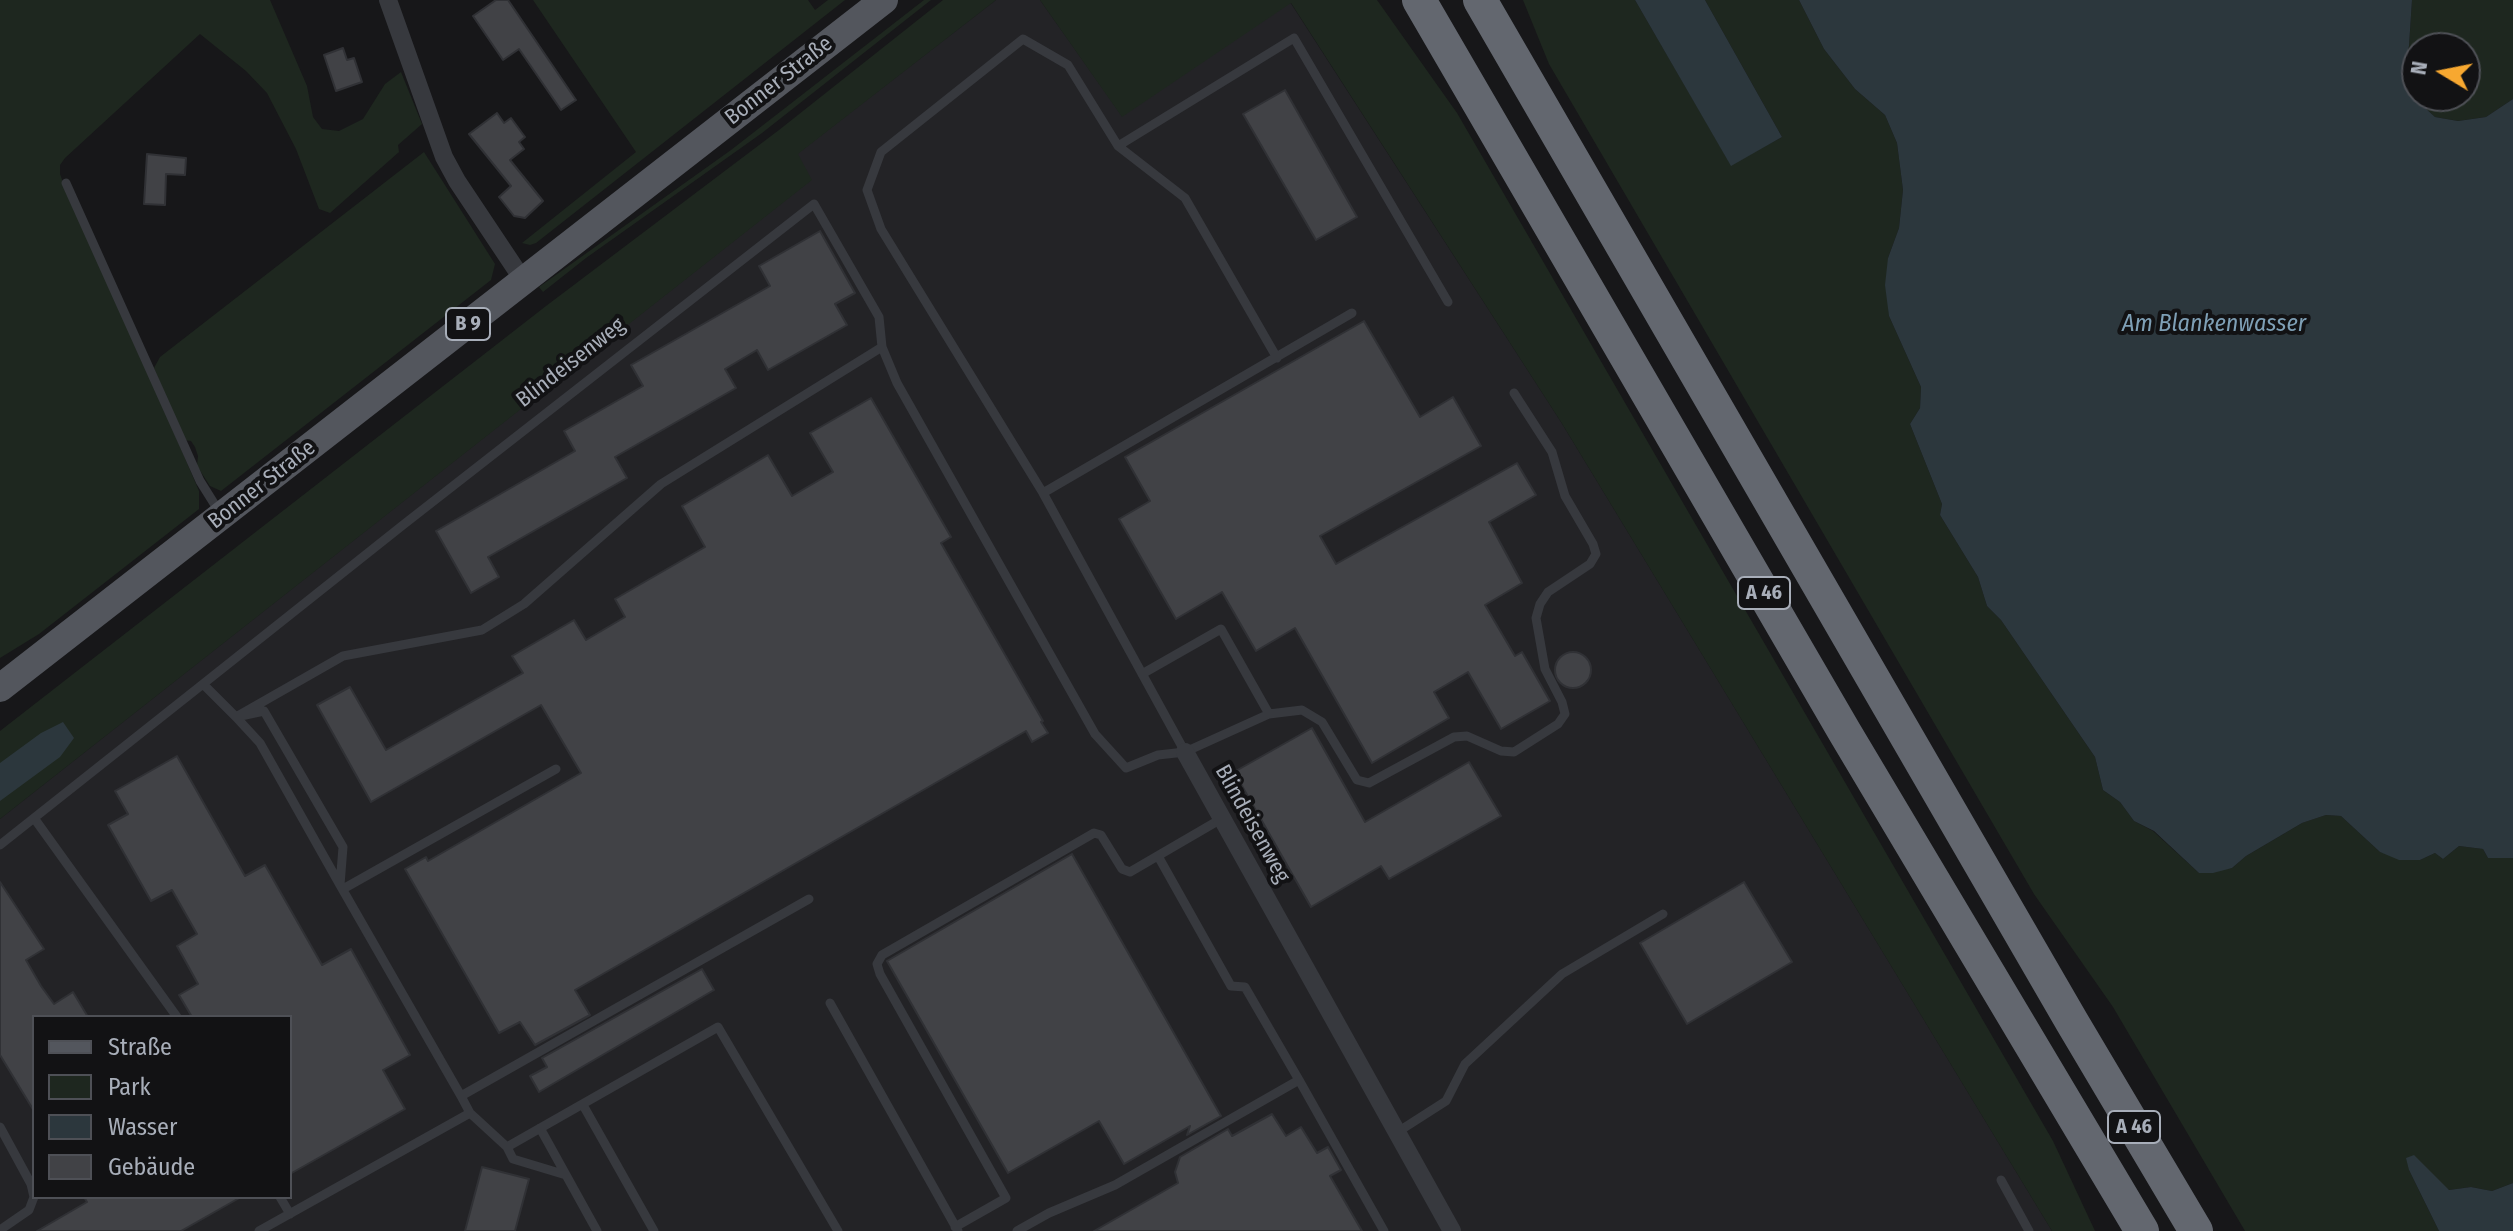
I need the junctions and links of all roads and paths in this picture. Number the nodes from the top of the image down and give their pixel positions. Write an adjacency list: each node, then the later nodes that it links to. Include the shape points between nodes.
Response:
1 (388, 0): 7 (street, via 444,157)
2 (884, 0): 7 (main road, Bonner Straße / B 9)
3 (1419, 0): 55 (highway, A 46)
4 (1480, 0): 56 (highway, A 46)
5 (1118, 146): 8 (lane, via 1294,38); 11 (lane, via 1185,198); 13 (lane, via 1068,65 1023,39 881,152 867,190 881,229)
6 (66, 183): 14 (lane, via 200,481)
7 (523, 280): 14 (main road, Bonner Straße / B 9)
8 (1448, 302)
9 (1352, 313): 11 (lane)
10 (882, 347): 16 (lane, Blindeisenweg, via 879,317 814,204); 19 (lane, via 661,484 497,622 467,634 343,656); 20 (lane, Blindeisenweg, via 897,383 1095,734 1126,768 1158,755)
11 (1277, 358): 13 (lane)
12 (1514, 393): 18 (lane, via 1552,452 1565,496 1596,554 1590,564 1548,592 1536,618 1545,669 1565,714 1558,724 1514,752 1467,736 1454,737 1369,783 1357,780 1322,722 1302,710)
13 (1043, 493): 15 (lane)
14 (222, 516): 17 (main road, Bonner Straße / B 9)
15 (1142, 674): 18 (lane, via 1221,629); 20 (lane)
16 (203, 684): 19 (lane); 22 (lane)
17 (0, 688)
18 (1269, 714): 20 (lane)
19 (236, 717): 26 (lane, via 260,743); 26 (lane, via 264,711 343,847)
20 (1185, 752): 23 (street, Blindeisenweg)
21 (556, 769): 26 (lane)
22 (34, 818): 24 (lane); 30 (lane)
23 (1221, 819): 25 (lane); 37 (street, Blindeisenweg)
24 (0, 845)
25 (1158, 856): 31 (lane, via 1231,986 1245,987); 45 (lane, via 1130,872 1094,833 882,955 877,964 1006,1198)
26 (342, 887): 32 (lane)
27 (809, 899): 32 (lane)
28 (1663, 914): 37 (lane, via 1562,974 1465,1064 1446,1101)
29 (830, 1003): 45 (lane)
30 (176, 1015)
31 (1299, 1080): 51 (lane, via 1115,1185); 52 (lane)
32 (461, 1096): 34 (lane)
33 (583, 1105): 36 (lane); 49 (lane); 50 (lane, via 718,1027)
34 (470, 1113): 38 (lane); 44 (lane)
35 (0, 1127): 41 (lane)
36 (540, 1128): 38 (lane); 39 (lane)
37 (1396, 1133): 53 (street, Blindeisenweg)
38 (507, 1147): 39 (lane, via 513,1159)
39 (566, 1175): 48 (lane)
40 (2001, 1180): 54 (lane)
41 (32, 1188)
42 (33, 1199): 46 (lane, via 29,1210)
43 (281, 1199): 44 (lane)
44 (290, 1214): 47 (lane)
45 (956, 1229)
46 (0, 1230)
47 (259, 1231)
48 (597, 1231)
49 (654, 1231)
50 (838, 1231)
51 (1017, 1231)
52 (1384, 1231)
53 (1452, 1231)
54 (2029, 1231)
55 (2142, 1231)
56 (2196, 1231)

